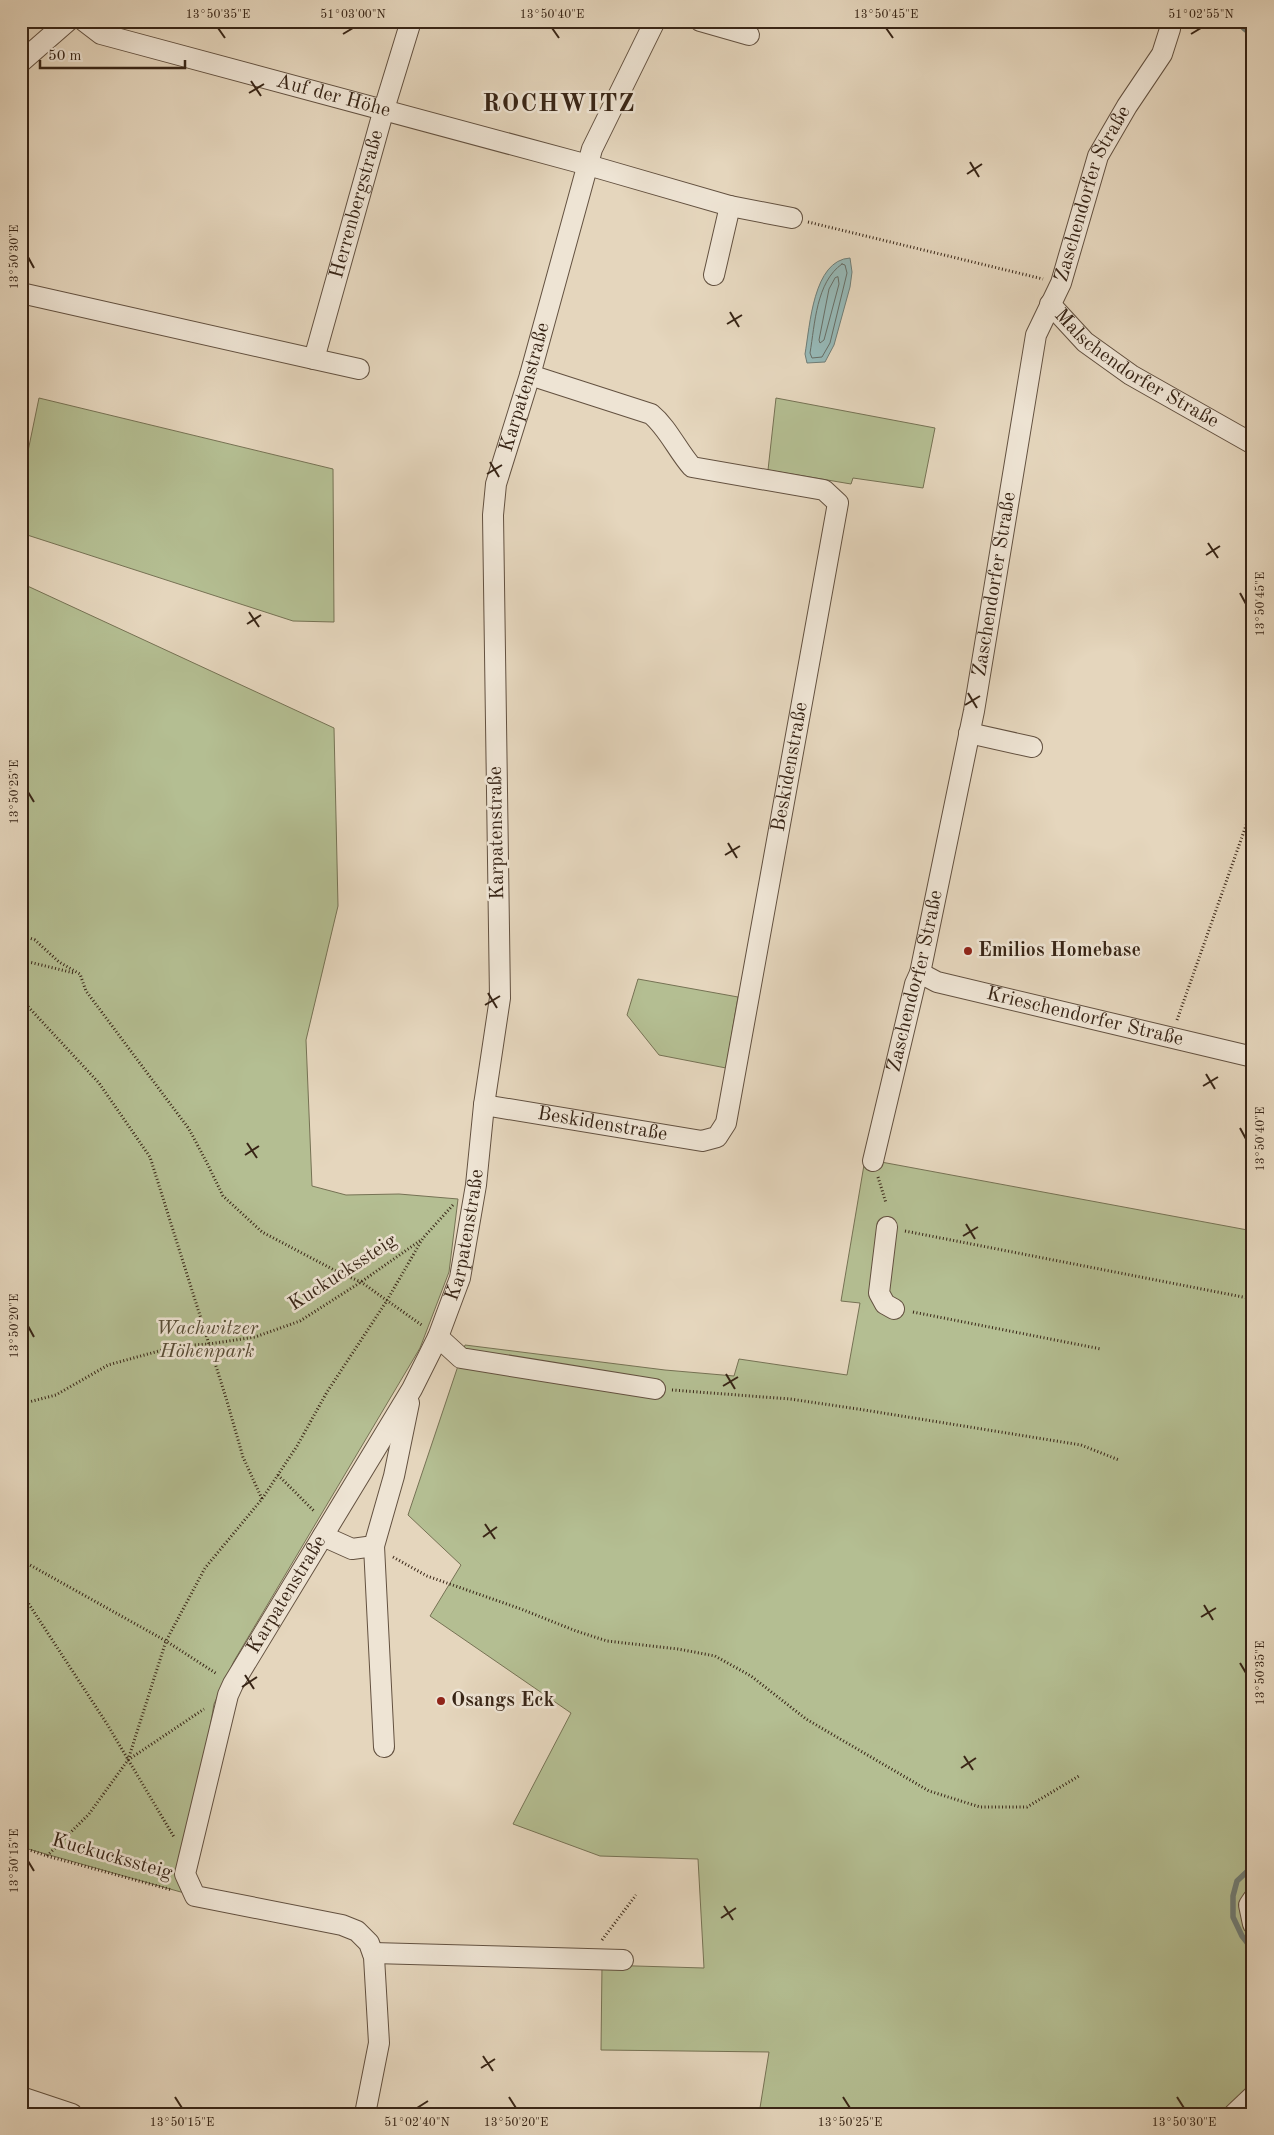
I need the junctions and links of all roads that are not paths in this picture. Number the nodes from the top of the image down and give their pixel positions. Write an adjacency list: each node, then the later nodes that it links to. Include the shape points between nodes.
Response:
1 (68, 21): 8 (street)
2 (84, 21): 9 (street, Auf der Höhe, via 101,34)
3 (410, 21): 9 (street, Herrenbergstraße)
4 (655, 21): 10 (street, Karpatenstraße, via 592,149)
5 (700, 21): 7 (street)
6 (1169, 25): 15 (street, Zaschendorfer Straße, via 1162,54 1098,156 1061,283)
7 (748, 35)
8 (21, 62)
9 (384, 109): 10 (street, Auf der Höhe); 16 (street, Herrenbergstraße)
10 (588, 165): 11 (street); 18 (street, Karpatenstraße)
11 (730, 206): 12 (street); 13 (street)
12 (792, 218)
13 (714, 275)
14 (21, 293): 16 (street)
15 (1050, 304): 19 (street, Malschendorfer Straße, via 1085,342 1131,375); 20 (street, Zaschendorfer Straße, via 1036,335)
16 (314, 359): 17 (street)
17 (359, 369)
18 (530, 376): 24 (street, Karpatenstraße, via 496,484 493,515 500,998); 24 (street, Beskidenstraße, via 651,414 692,467 824,490 838,503 726,1123 717,1137 702,1141)
19 (1253, 444)
20 (969, 733): 21 (street); 22 (street, Zaschendorfer Straße)
21 (1032, 747)
22 (920, 973): 23 (street, Krieschendorfer Straße, via 937,982); 25 (street, Zaschendorfer Straße)
23 (1253, 1057)
24 (484, 1105): 28 (street, Karpatenstraße, via 475,1194 460,1278)
25 (873, 1161)
26 (886, 1227): 27 (street, via 879,1293 885,1304)
27 (894, 1309)
28 (438, 1337): 29 (street, Karpatenstraße); 30 (street, via 461,1358)
29 (412, 1389): 31 (street, Karpatenstraße); 32 (street, via 394,1476)
30 (655, 1389)
31 (326, 1531): 32 (street, via 352,1549); 36 (street, Karpatenstraße, via 230,1690 185,1874 194,1896 342,1925 357,1931 369,1943)
32 (374, 1546): 33 (street)
33 (384, 1747)
34 (1253, 1899): 35 (street, via 1249,1905)
35 (1253, 1924)
36 (373, 1953): 37 (street); 41 (street, via 379,2043)
37 (623, 1960)
38 (1253, 2096): 42 (street)
39 (21, 2097): 40 (street)
40 (72, 2114)
41 (364, 2114)
42 (1234, 2114)

